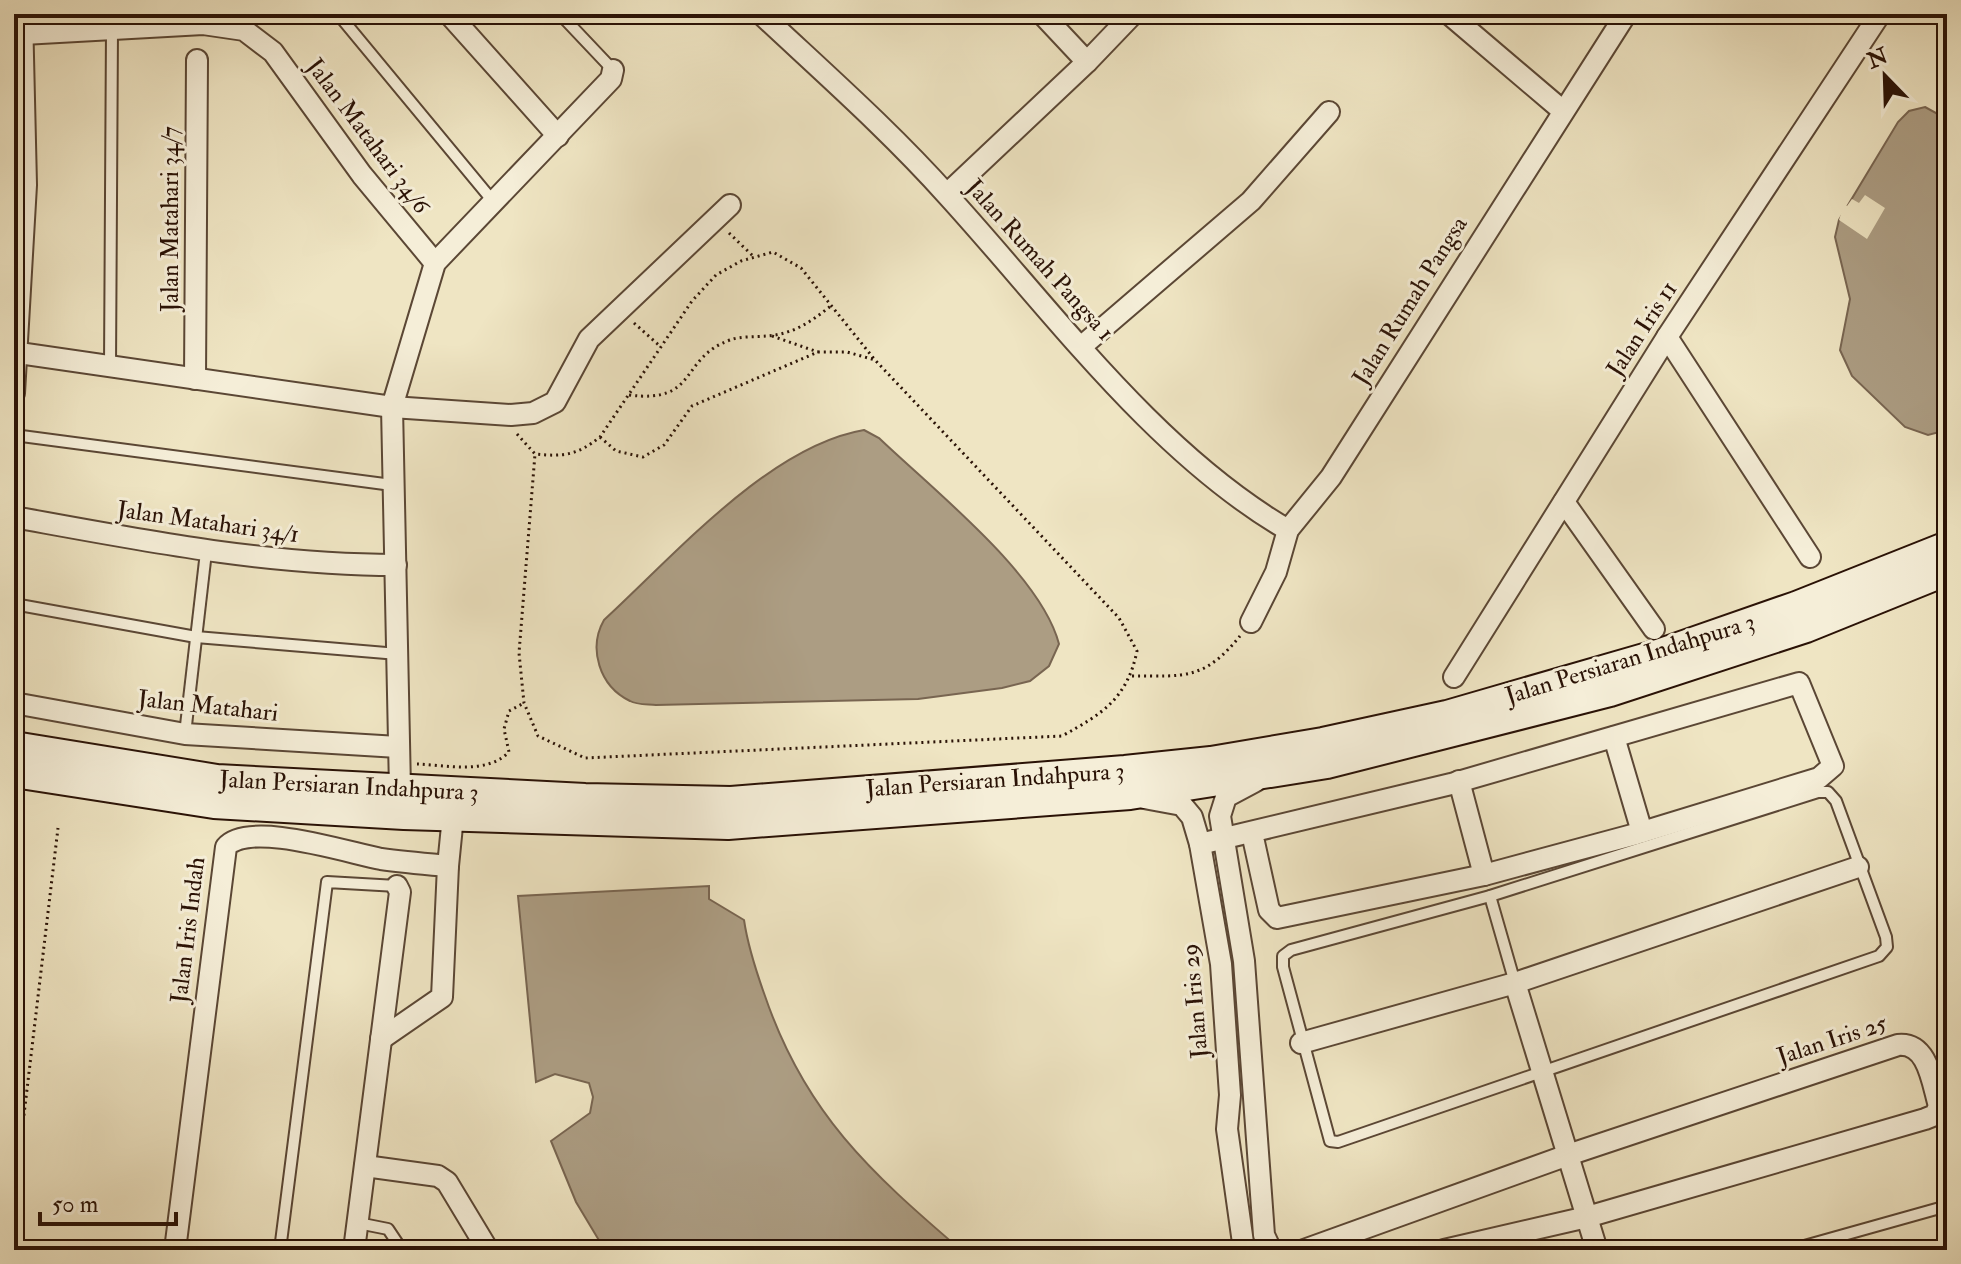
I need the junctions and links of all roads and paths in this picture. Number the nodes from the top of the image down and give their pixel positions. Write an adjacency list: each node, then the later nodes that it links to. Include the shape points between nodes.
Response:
1 (338, 14): 20 (lane)
2 (449, 14): 17 (street)
3 (560, 14): 14 (lane)
4 (761, 14): 19 (street, Jalan Rumah Pangsa 1)
5 (1042, 14): 13 (street)
6 (1133, 14): 13 (street)
7 (1449, 14): 15 (street)
8 (1626, 14): 15 (street, Jalan Rumah Pangsa)
9 (1880, 14): 28 (street, Jalan Iris 11)
10 (22, 24): 11 (street, Jalan Matahari 34/6); 18 (street)
11 (112, 29): 24 (street, Jalan Matahari 34/6, via 203,24 244,30 273,52 362,175); 34 (lane)
12 (197, 60): 35 (street, Jalan Matahari 34/7)
13 (1087, 62): 19 (street)
14 (613, 70): 17 (street, via 611,79)
15 (1563, 111): 46 (street, Jalan Rumah Pangsa, via 1331,477)
16 (1329, 112): 29 (street, via 1251,201)
17 (558, 136): 20 (street)
18 (20, 185): 32 (street)
19 (947, 194): 29 (street, Jalan Rumah Pangsa 1)
20 (492, 200): 24 (street)
21 (730, 205): 22 (street)
22 (714, 219): 23 (path); 26 (street)
23 (754, 257): 25 (path, via 773,252 801,268); 30 (path, via 716,275)
24 (435, 263): 38 (street)
25 (832, 305): 27 (path, via 805,327); 33 (path)
26 (619, 310): 30 (path); 39 (street, via 589,339 555,402 533,413)
27 (772, 336): 31 (path); 37 (path, via 730,339 704,356 672,393 656,399)
28 (1667, 337): 44 (street, Jalan Iris 11); 49 (street)
29 (1082, 346): 46 (street, Jalan Rumah Pangsa 1, via 1206,472)
30 (661, 347): 37 (path)
31 (818, 352): 33 (path, via 847,352); 41 (path, via 692,406 664,445 643,457 616,451)
32 (19, 353): 34 (street); 36 (street)
33 (875, 360): 57 (path, via 1119,618 1137,651)
34 (110, 366): 35 (street)
35 (195, 379): 38 (street)
36 (14, 393)
37 (629, 395): 41 (path)
38 (392, 407): 39 (street); 43 (street)
39 (511, 415): 42 (path, via 519,438)
40 (14, 435): 43 (lane)
41 (600, 437): 42 (path, via 582,451 562,457)
42 (535, 454): 60 (path, via 519,653)
43 (392, 485): 50 (street)
44 (1564, 502): 54 (street); 58 (street, Jalan Iris 11)
45 (14, 517): 48 (street, Jalan Matahari 34/1)
46 (1288, 530): 53 (street, Jalan Rumah Pangsa, via 1276,572)
47 (1947, 546): 64 (main road, Jalan Persiaran Indahpura 3, via 1796,606 1603,672 1393,727 1211,761 731,801 585,798)
48 (206, 552): 50 (street, Jalan Matahari 34/1, via 322,565); 55 (lane)
49 (1810, 557)
50 (396, 565): 56 (street)
51 (1947, 571): 66 (main road, Jalan Persiaran Indahpura 3, via 1806,628 1610,692)
52 (14, 604): 55 (lane)
53 (1251, 622): 57 (path, via 1218,663 1184,676)
54 (1654, 629)
55 (196, 637): 56 (lane); 61 (lane)
56 (398, 654): 64 (street)
57 (1132, 676): 60 (path, via 1105,712 1062,736 585,758 538,736)
58 (1454, 677)
59 (14, 703): 61 (street, Jalan Matahari)
60 (524, 703): 64 (path, via 509,711 504,729 509,752 499,762)
61 (185, 734): 64 (street, Jalan Matahari)
62 (1614, 737): 67 (street); 71 (street); 71 (street, via 1799,683 1833,766 1819,778)
63 (14, 746): 64 (main road, Jalan Persiaran Indahpura 3, via 217,779)
64 (399, 766)
65 (14, 773): 69 (main road, Jalan Persiaran Indahpura 3, via 214,804)
66 (1266, 775): 68 (main road, Jalan Persiaran Indahpura 3); 73 (street, via 1226,797 1220,806)
67 (1459, 781): 72 (street); 77 (street)
68 (1130, 795): 69 (main road, Jalan Persiaran Indahpura 3, via 728,825); 74 (street, Jalan Iris 29, via 1182,805 1192,817)
69 (453, 816): 75 (street)
70 (58, 828): 86 (path)
71 (1642, 832): 77 (street)
72 (1252, 833): 73 (street); 77 (street, via 1274,917)
73 (1224, 839): 74 (street); 97 (street, via 1244,961 1264,1235)
74 (1200, 844): 96 (street, Jalan Iris 29, via 1221,964 1230,1095 1227,1129)
75 (448, 866): 81 (street, via 442,997); 91 (street, Jalan Iris Indah, via 253,837 240,837 226,847)
76 (1858, 867): 79 (lane, via 1836,801 1828,792 1818,792); 80 (street); 83 (lane, via 1886,937 1887,947 1879,956)
77 (1484, 875)
78 (397, 886): 81 (street); 92 (lane, via 327,882)
79 (1490, 896): 80 (lane); 82 (lane, via 1283,956)
80 (1515, 983): 82 (street); 83 (street)
81 (381, 1039): 85 (street)
82 (1301, 1043): 83 (lane, via 1325,1133 1338,1142)
83 (1542, 1070): 84 (street)
84 (1568, 1155): 88 (street); 88 (street, Jalan Iris 25, via 1898,1045 1919,1050 1939,1106 1925,1119); 90 (street, Jalan Iris 25)
85 (365, 1166): 89 (street); 95 (street, via 438,1176 447,1182)
86 (14, 1199)
87 (1947, 1206): 101 (lane)
88 (1587, 1217): 99 (street, Jalan Iris 25); 100 (street)
89 (358, 1223): 93 (street); 94 (lane, via 388,1229)
90 (1361, 1241): 98 (street, Jalan Iris 25)
91 (175, 1250)
92 (280, 1250)
93 (354, 1250)
94 (402, 1250)
95 (488, 1250)
96 (1244, 1250)
97 (1271, 1250)
98 (1304, 1250)
99 (1444, 1250)
100 (1597, 1250)
101 (1790, 1250)

